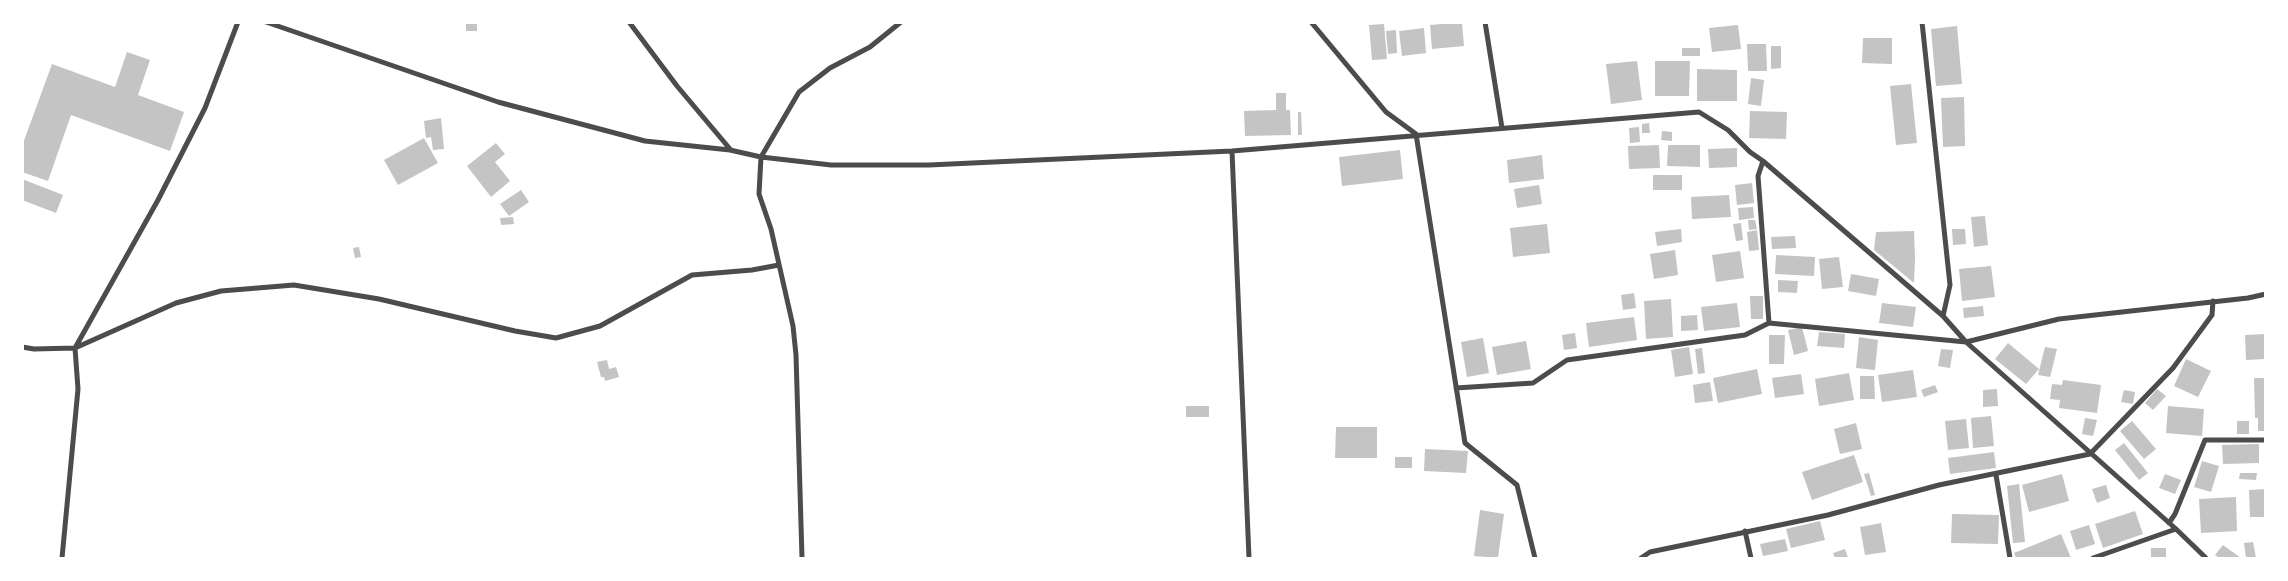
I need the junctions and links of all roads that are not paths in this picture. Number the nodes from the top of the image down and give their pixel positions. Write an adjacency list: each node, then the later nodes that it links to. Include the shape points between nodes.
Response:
1 (238, 22): 21 (street, via 205,108)
2 (266, 22): 10 (street, via 498,102 645,141)
3 (629, 22): 10 (street)
4 (901, 22): 12 (street, via 870,47 830,68 799,92)
5 (1311, 22): 9 (street, via 1386,112)
6 (1485, 22): 8 (street)
7 (1922, 22): 17 (street, via 1950,285)
8 (1502, 128): 9 (street); 13 (street, via 1699,112 1728,130)
9 (1416, 134): 11 (street); 22 (street)
10 (730, 150): 12 (street)
11 (1232, 151): 12 (street, via 929,165 830,165); 31 (street)
12 (760, 157): 14 (street, via 759,194)
13 (1763, 161): 17 (street); 18 (street, via 1758,176)
14 (779, 265): 21 (street, via 692,275 600,326 556,338 379,299 294,285 221,291 176,303); 30 (street, via 796,355)
15 (2266, 294): 16 (street)
16 (2213, 302): 19 (street, via 2059,319); 24 (street, via 2212,315 2173,368)
17 (1943, 316): 19 (street)
18 (1769, 322): 19 (street); 22 (street, via 1745,335 1567,360 1532,383)
19 (1966, 342): 24 (street)
20 (22, 347): 21 (street)
21 (75, 348): 29 (street, via 78,389)
22 (1456, 388): 32 (street, via 1465,443 1517,485)
23 (2266, 440): 26 (street, via 2205,440 2176,514)
24 (2090, 454): 25 (street); 26 (street)
25 (1996, 475): 28 (street, via 1939,485 1828,515); 35 (street)
26 (2169, 523): 27 (street)
27 (2176, 529): 36 (street); 37 (street)
28 (1745, 531): 33 (street, via 1650,552); 34 (street)
29 (62, 558)
30 (802, 558)
31 (1249, 558)
32 (1535, 558)
33 (1641, 558)
34 (1751, 558)
35 (2010, 558)
36 (2093, 558)
37 (2206, 558)

